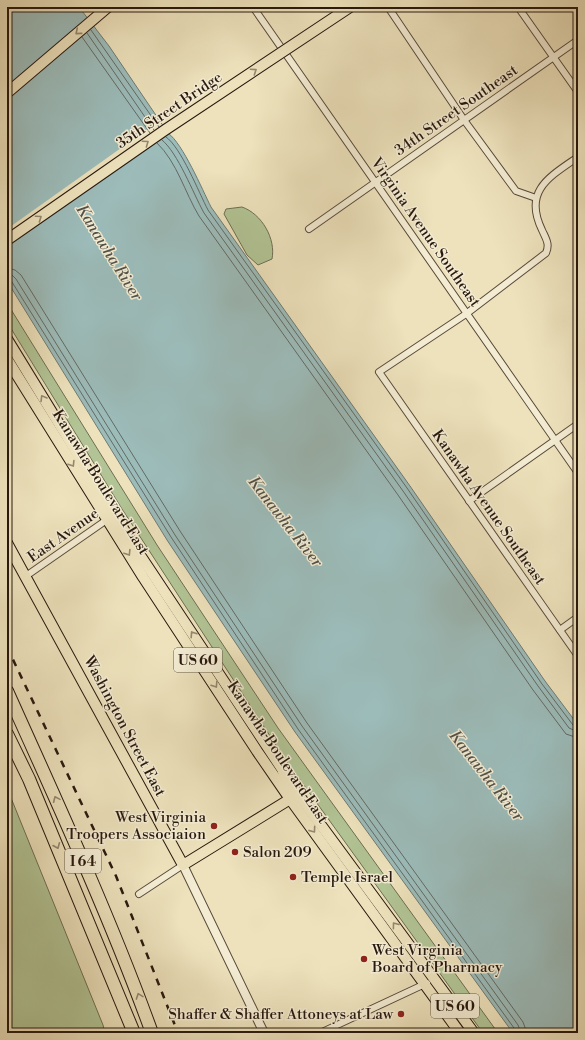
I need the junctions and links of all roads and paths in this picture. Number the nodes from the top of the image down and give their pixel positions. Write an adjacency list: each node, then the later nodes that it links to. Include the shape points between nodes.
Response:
1 (108, 7): 9 (main road, one-way to 9)
2 (253, 7): 12 (street, Virginia Avenue Southeast)
3 (350, 7): 15 (main road, 35th Street Bridge, one-way to 3, bridge, via 165,130)
4 (388, 7): 10 (street)
5 (518, 7): 7 (street)
6 (578, 40): 7 (street, 34th Street Southeast)
7 (554, 57): 8 (street); 10 (street, 34th Street Southeast)
8 (578, 92)
9 (7, 94)
10 (464, 120): 12 (street, 34th Street Southeast); 13 (street, via 516,191)
11 (578, 157): 13 (street, via 545,181)
12 (376, 182): 14 (street, 34th Street Southeast); 16 (street, Virginia Avenue Southeast)
13 (536, 198): 16 (street, via 536,216 548,244 546,253)
14 (309, 228)
15 (7, 240)
16 (466, 314): 20 (street, Virginia Avenue Southeast); 22 (street, Kanawha Avenue Southeast, via 380,372)
17 (7, 339): 23 (main road, Kanawha Boulevard East / US 60, one-way to 17)
18 (7, 358): 23 (main road, Kanawha Boulevard East / US 60, one-way to 23)
19 (578, 424): 20 (street)
20 (555, 440): 21 (street, Virginia Avenue Southeast); 22 (street)
21 (578, 473)
22 (469, 501): 27 (street, Kanawha Avenue Southeast)
23 (111, 517): 25 (street, East Avenue); 31 (main road, Kanawha Boulevard East / US 60, one-way to 23); 32 (main road, Kanawha Boulevard East / US 60, one-way to 32)
24 (7, 543): 25 (main road, Washington Street East)
25 (26, 576): 34 (main road, Washington Street East)
26 (578, 617): 27 (street)
27 (560, 630): 28 (street, Kanawha Avenue Southeast)
28 (578, 656)
29 (7, 692): 39 (highway, I 64, one-way to 29, via 131,975)
30 (7, 734): 38 (highway, I 64, one-way to 38)
31 (282, 769): 32 (main road, Kanawha Boulevard East / US 60); 33 (main road, Kanawha Boulevard East / US 60, via 288,772)
32 (293, 797): 33 (main road, Kanawha Boulevard East / US 60); 34 (main road); 37 (main road, Kanawha Boulevard East / US 60, one-way to 37)
33 (330, 837): 36 (main road, Kanawha Boulevard East / US 60, one-way to 33)
34 (183, 865): 35 (street); 40 (street, Washington Street East)
35 (139, 894)
36 (435, 979): 37 (street); 43 (main road, Kanawha Boulevard East / US 60)
37 (425, 984): 41 (street); 42 (main road, Kanawha Boulevard East / US 60)
38 (134, 1033)
39 (152, 1033)
40 (264, 1033)
41 (320, 1033)
42 (460, 1033)
43 (474, 1033)

